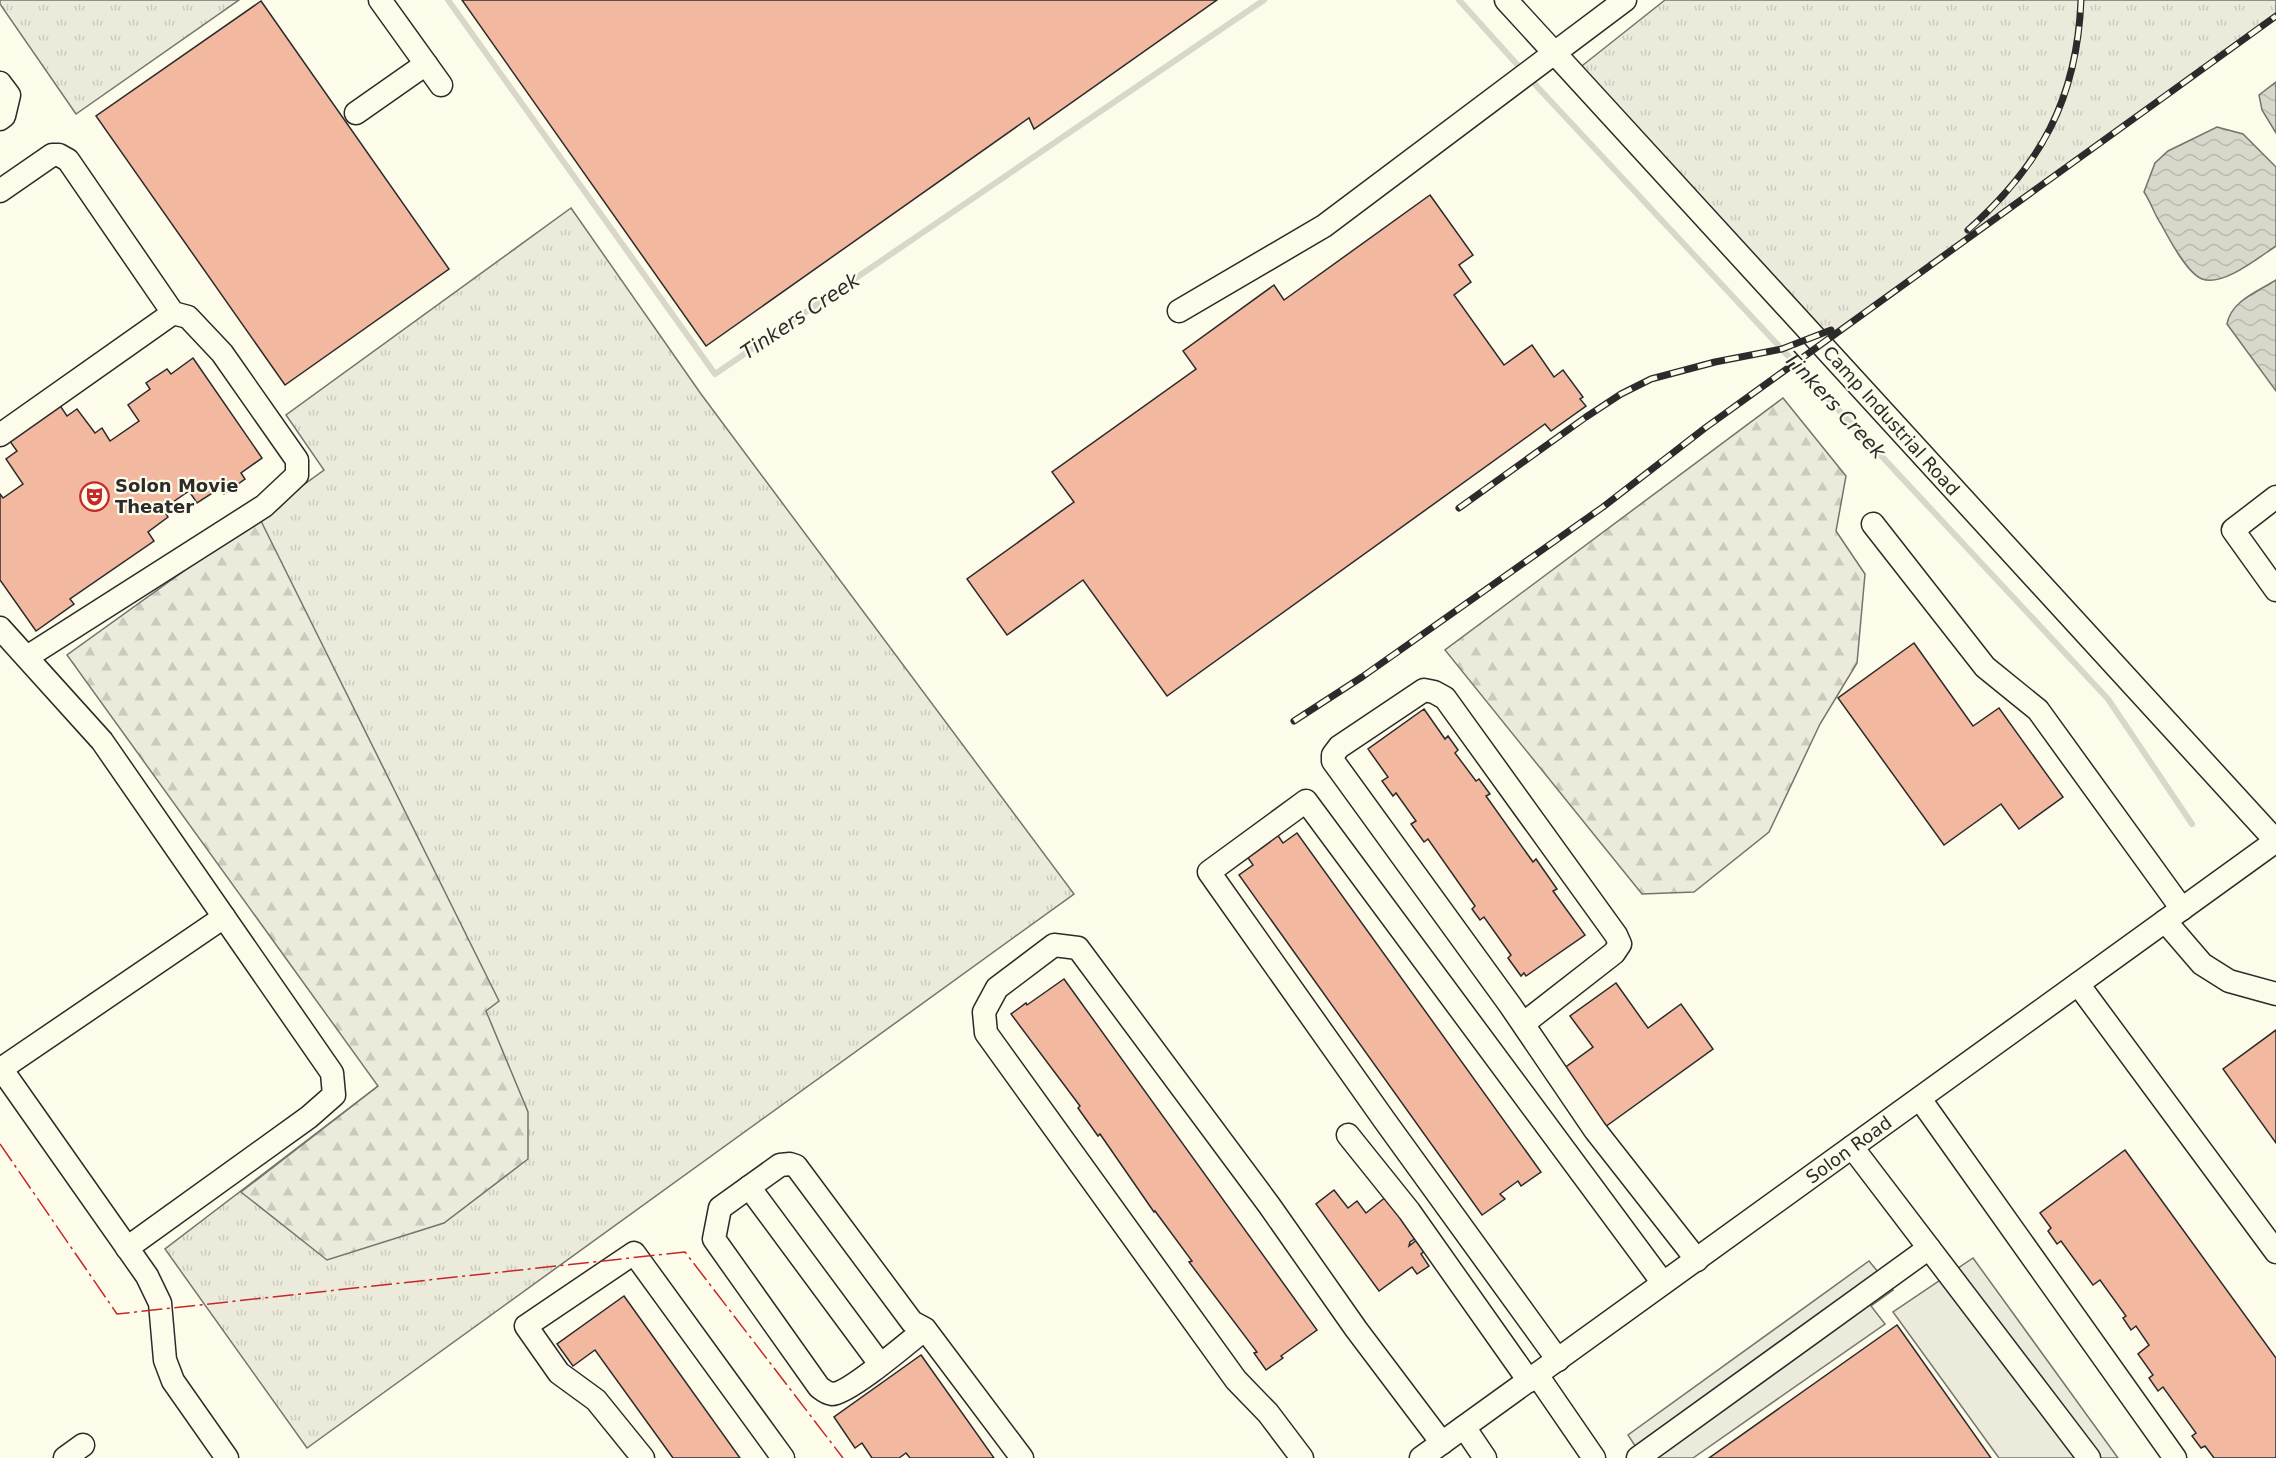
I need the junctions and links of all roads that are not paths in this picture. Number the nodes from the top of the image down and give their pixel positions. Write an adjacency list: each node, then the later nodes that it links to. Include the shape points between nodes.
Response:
1 (380, 0): 5 (street)
2 (1506, 0): 4 (street, Camp Industrial Road)
3 (1625, 0): 4 (street)
4 (1555, 53): 11 (street, via 1324,226); 19 (street, Camp Industrial Road)
5 (426, 64): 7 (street); 8 (street)
6 (0, 83): 9 (street, via 9,95)
7 (441, 85)
8 (356, 112)
9 (0, 119)
10 (0, 191): 12 (street, via 52,154 68,160)
11 (1179, 311)
12 (173, 313): 13 (street); 18 (street, via 188,317 222,353 297,460 297,475 264,506)
13 (0, 435)
14 (2276, 497): 16 (street, via 2233,530)
15 (1872, 524): 20 (street, via 1985,667 2038,710)
16 (2275, 588)
17 (1, 632): 18 (street)
18 (27, 657): 21 (street, via 102,741)
19 (2276, 841): 20 (street, Solon Road)
20 (2173, 915): 22 (street, Solon Road); 23 (street, via 2202,964 2229,981)
21 (224, 917): 25 (street); 30 (street, via 332,1073 334,1095)
22 (2078, 984): 26 (street, Solon Road); 32 (street)
23 (2276, 994)
24 (1523, 1024): 24 (street, via 1333,761 1340,747 1424,690 1445,698 1620,944); 33 (street, via 1595,1130)
25 (1, 1068): 30 (street)
26 (1920, 1099): 28 (street, Solon Road); 53 (street)
27 (1348, 1135): 38 (street)
28 (1852, 1147): 31 (street); 33 (street, Solon Road)
29 (749, 1187): 35 (street, via 780,1165 796,1166 912,1322); 37 (street); 37 (street, via 720,1208 714,1239 819,1387 832,1394 842,1391)
30 (127, 1248): 43 (street, via 160,1303 165,1360 173,1381)
31 (1929, 1248): 51 (street); 52 (street)
32 (2276, 1252)
33 (1696, 1260): 34 (street, Solon Road)
34 (1663, 1283): 36 (street, Solon Road); 36 (street, via 1306,801 1209,872)
35 (925, 1329): 37 (street); 46 (street)
36 (1558, 1360): 38 (street, Solon Road)
37 (880, 1364)
38 (1533, 1378): 39 (street, Solon Road); 50 (street)
39 (1464, 1427): 40 (street, Solon Road); 49 (street)
40 (1442, 1443): 47 (street, via 1077,948 1054,945 997,987 984,1012 986,1033 1236,1380 1268,1413); 48 (street, Solon Road)
41 (83, 1445): 42 (street)
42 (64, 1458)
43 (226, 1458)
44 (643, 1458): 45 (street, via 596,1401 559,1373 526,1326 634,1253)
45 (783, 1458)
46 (1022, 1458)
47 (1302, 1458)
48 (1421, 1458)
49 (1485, 1458)
50 (1594, 1458)
51 (1638, 1458)
52 (2089, 1458)
53 (2175, 1458)

